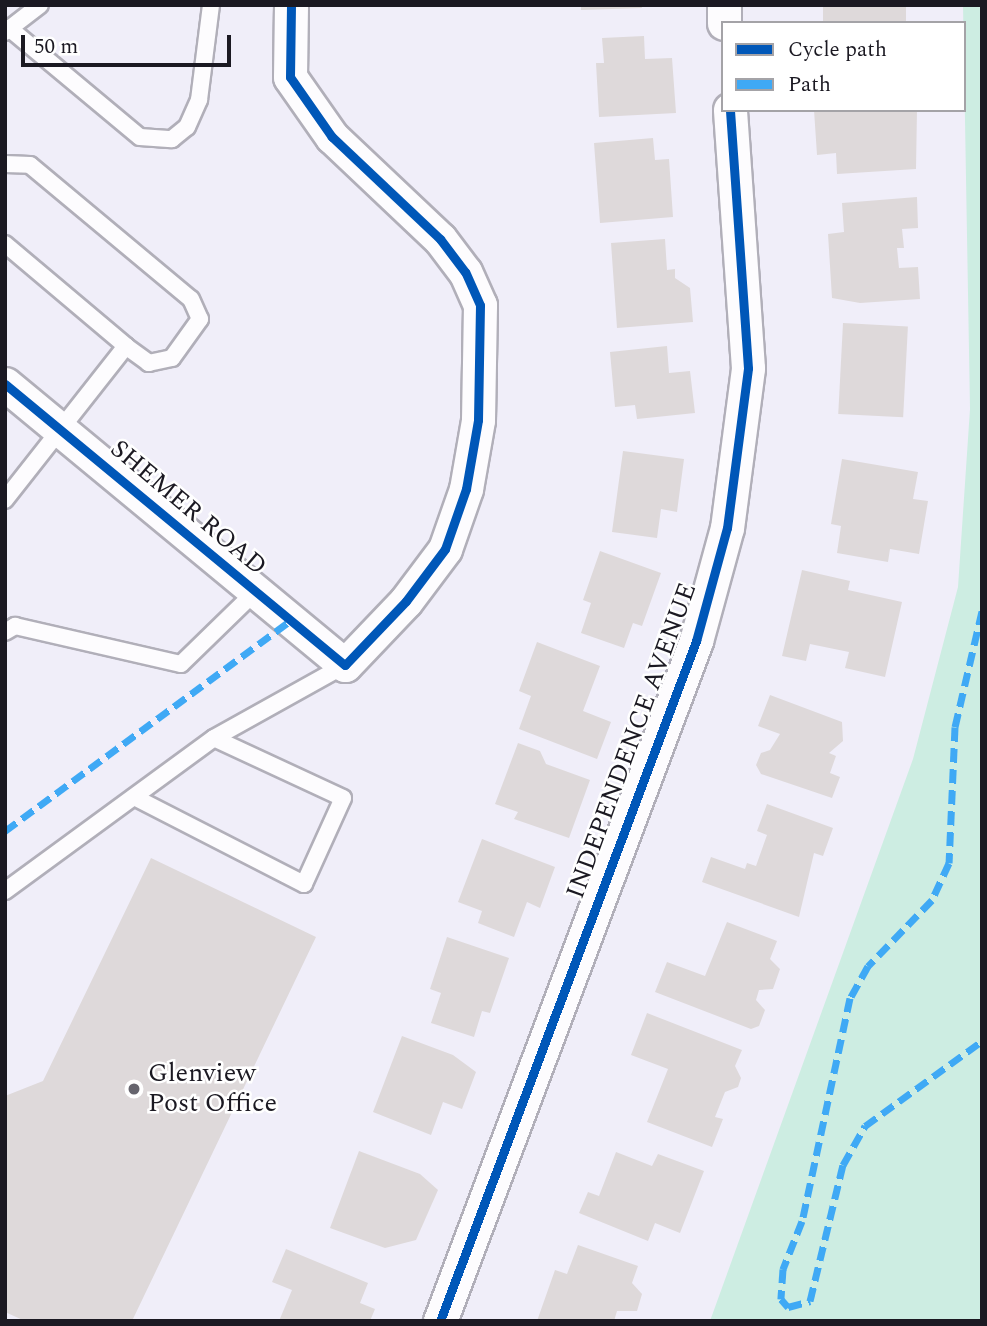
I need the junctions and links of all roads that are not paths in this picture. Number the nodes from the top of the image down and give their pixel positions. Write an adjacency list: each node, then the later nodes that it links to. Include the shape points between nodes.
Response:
1 (40, 5): 4 (lane)
2 (211, 5): 4 (lane, via 199,100 187,127 172,139 140,137)
3 (290, 5): 14 (street, via 290,77 332,137 440,239 465,272 480,305 478,420 466,489 445,549 406,601)
4 (7, 30)
5 (730, 112): 18 (street, INDEPENDENCE AVENUE, via 748,368 727,528 696,641)
6 (5, 164): 8 (lane, via 30,165 191,299 200,319 172,358 149,363)
7 (5, 244): 8 (lane)
8 (126, 346): 10 (lane)
9 (5, 384): 10 (street, SHEMER ROAD)
10 (59, 428): 11 (lane); 12 (street, SHEMER ROAD)
11 (5, 500)
12 (256, 591): 13 (lane, via 181,664 15,626); 14 (street, SHEMER ROAD)
13 (5, 632)
14 (345, 664): 15 (lane)
15 (214, 738): 16 (lane); 16 (lane, via 343,799 304,884)
16 (134, 797): 17 (lane)
17 (5, 891)
18 (440, 1321)

